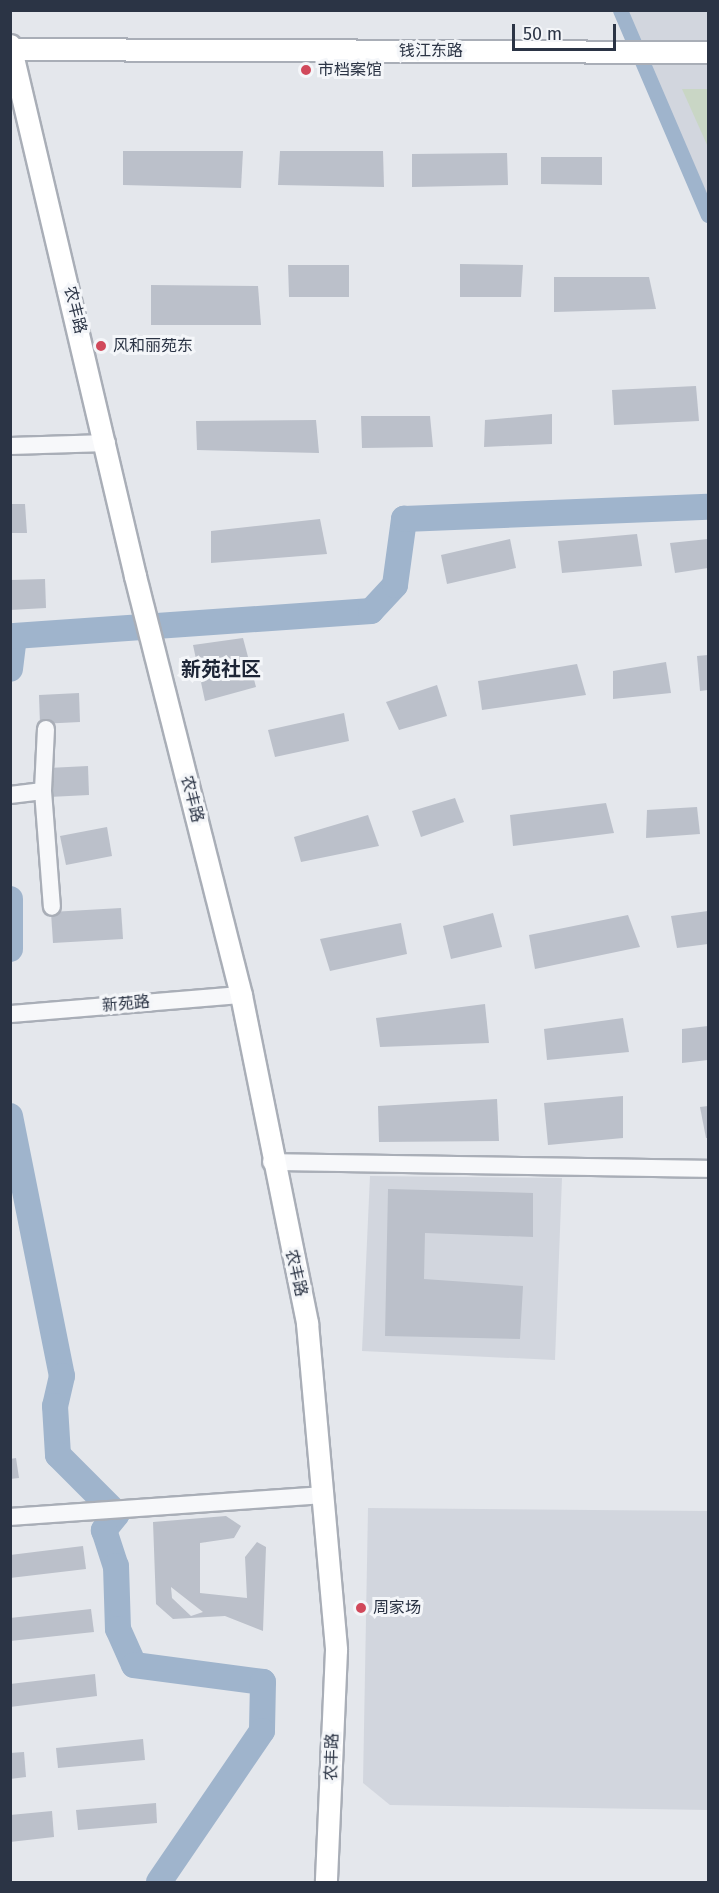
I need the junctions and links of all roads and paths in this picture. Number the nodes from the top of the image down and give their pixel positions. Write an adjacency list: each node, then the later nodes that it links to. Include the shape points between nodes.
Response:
1 (11, 47): 2 (main road, 钱江东路); 3 (main road, 农丰路)
2 (708, 52)
3 (15, 80): 4 (main road, 农丰路)
4 (107, 443): 5 (street); 10 (main road, 农丰路, via 135,576)
5 (10, 446)
6 (46, 729): 7 (street)
7 (43, 791): 8 (street); 9 (street)
8 (10, 795)
9 (52, 907)
10 (241, 995): 11 (street, 新苑路); 12 (main road, 农丰路)
11 (10, 1014)
12 (271, 1162): 13 (street); 14 (main road, 农丰路, via 307,1323)
13 (708, 1169)
14 (323, 1495): 15 (street); 16 (main road, 农丰路, via 336,1650)
15 (10, 1517)
16 (326, 1882)

